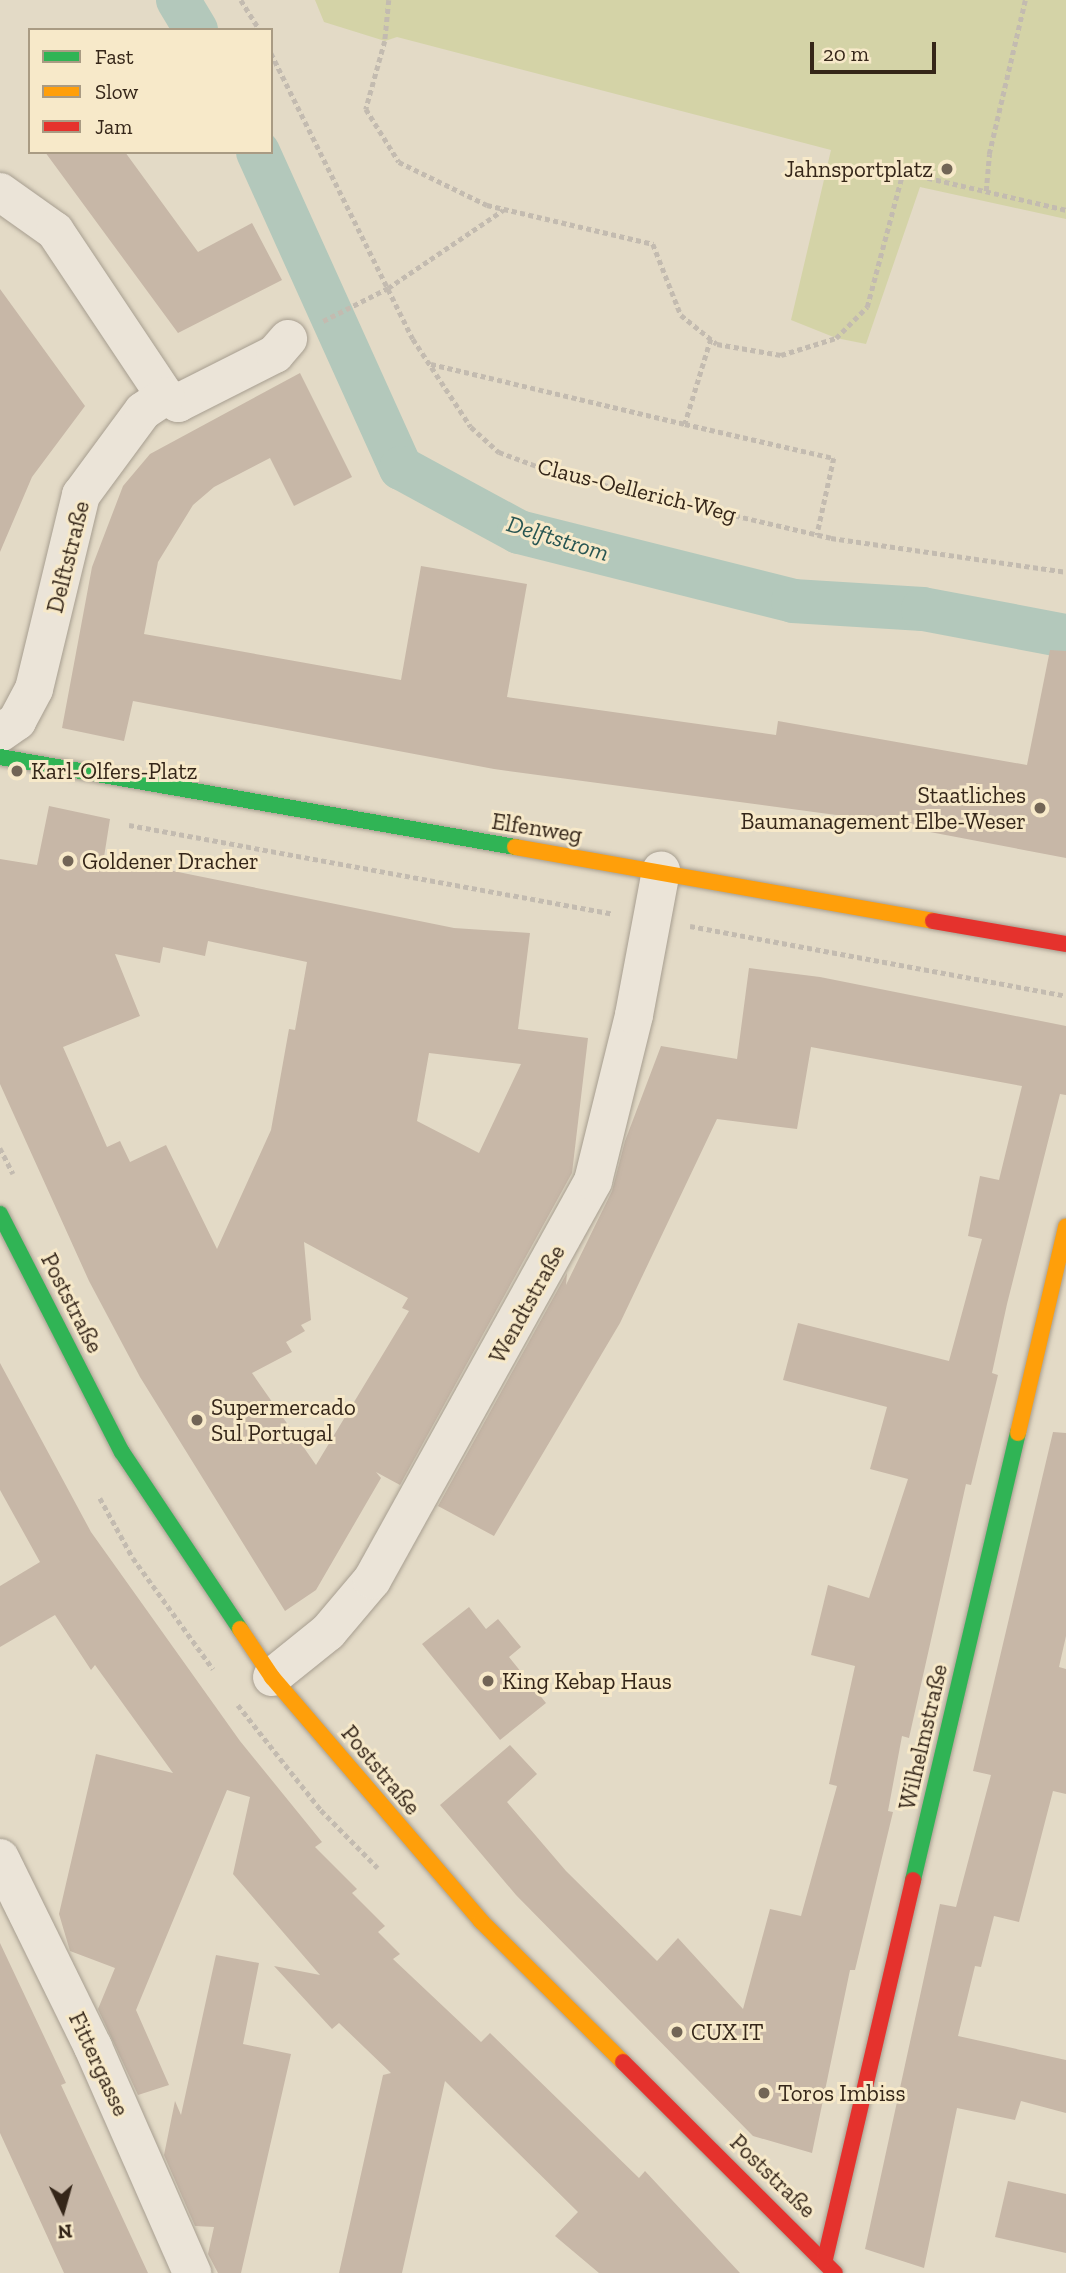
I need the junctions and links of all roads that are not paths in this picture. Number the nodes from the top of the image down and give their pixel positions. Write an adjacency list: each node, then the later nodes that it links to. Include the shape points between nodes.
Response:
1 (0, 192): 3 (street, via 55,231)
2 (288, 339): 3 (street, via 275,354 188,399 178,403)
3 (165, 396): 4 (street, Delftstraße, via 143,411 81,495 34,689 17,721)
4 (0, 733)
5 (0, 757): 6 (street, Elfenweg)
6 (661, 871): 7 (street, Elfenweg); 10 (street, Wendtstraße, via 634,1015 593,1181 372,1580 328,1632)
7 (1066, 944)
8 (0, 1214): 10 (street, Poststraße, via 122,1452)
9 (1066, 1226): 12 (street, Wilhelmstraße)
10 (272, 1677): 12 (street, Poststraße, via 481,1921)
11 (0, 1858): 13 (street, Fittergasse, via 93,2047)
12 (825, 2259): 14 (street, Poststraße)
13 (192, 2273)
14 (835, 2273)

